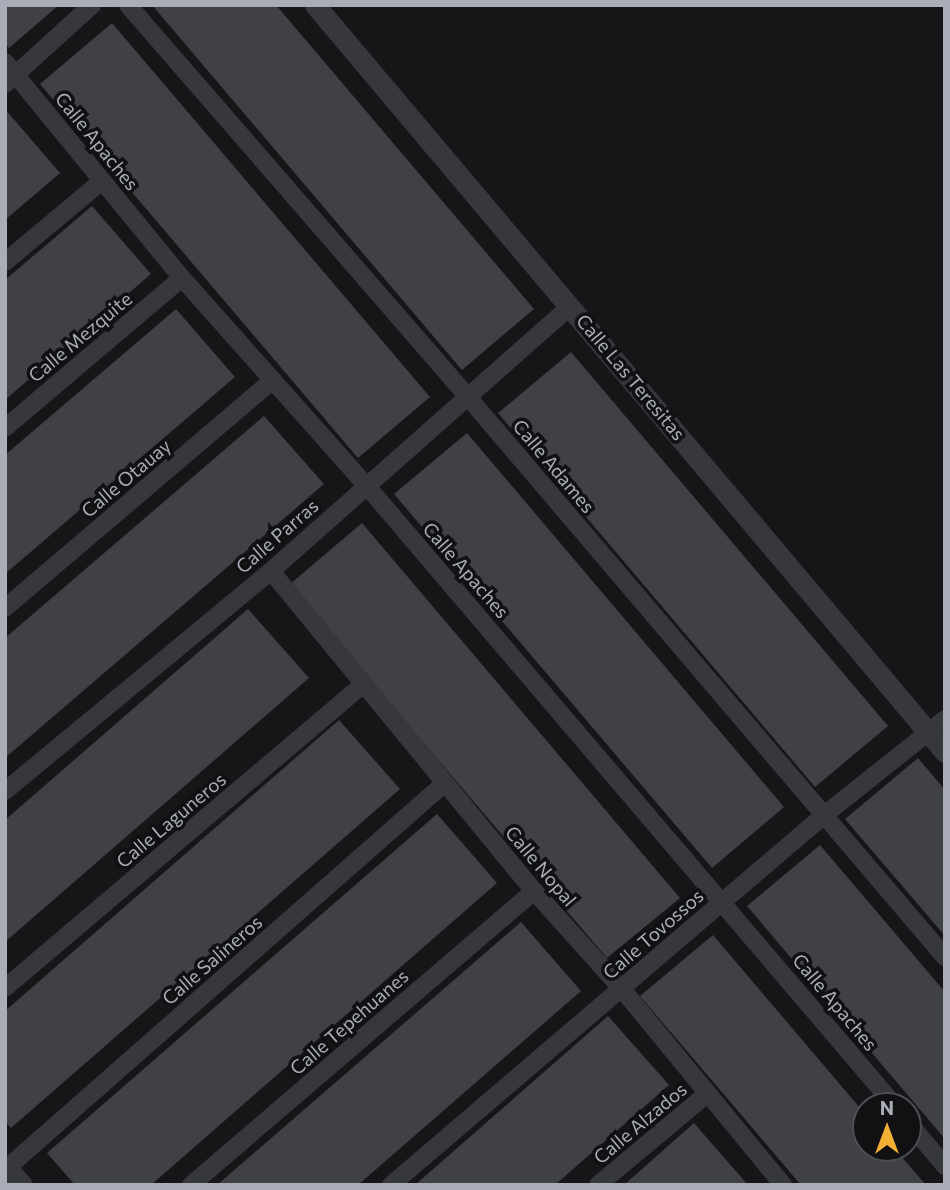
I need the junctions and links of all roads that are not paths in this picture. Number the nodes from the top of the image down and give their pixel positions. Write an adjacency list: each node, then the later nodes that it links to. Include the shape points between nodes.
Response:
1 (92, 5): 4 (street)
2 (128, 5): 10 (street, Calle Adames)
3 (315, 5): 8 (street, Calle Las Teresitas)
4 (9, 74): 5 (street, Calle Apaches)
5 (102, 181): 6 (street); 7 (street, Calle Apaches)
6 (5, 262)
7 (182, 278): 9 (street, Calle Apaches); 11 (street, Calle Mezquite)
8 (571, 306): 10 (street, Calle Parras); 16 (street, Calle Las Teresitas)
9 (273, 380): 12 (street, Calle Apaches); 14 (street, Calle Otauay)
10 (468, 397): 12 (street, Calle Parras); 20 (street, Calle Adames)
11 (5, 428)
12 (366, 485): 13 (street, Calle Parras); 22 (street, Calle Apaches)
13 (271, 571): 15 (street, Calle Nopal); 19 (street, Calle Parras)
14 (5, 608)
15 (363, 684): 18 (street, Calle Nopal); 24 (street, Calle Laguneros)
16 (937, 726): 17 (street, Calle Las Teresitas); 20 (street, Calle Tovossos)
17 (945, 751)
18 (444, 783): 21 (street, Calle Nopal); 30 (street, Calle Salineros)
19 (5, 791)
20 (823, 816): 22 (street, Calle Tovossos); 23 (street, Calle Adames)
21 (534, 891): 25 (street, Calle Nopal); 32 (street, Calle Tepehuanes)
22 (723, 902): 25 (street, Calle Tovossos); 26 (street, Calle Apaches)
23 (945, 957)
24 (5, 988)
25 (622, 989): 27 (street, Calle Nopal); 33 (street, Calle Tovossos)
26 (883, 1092)
27 (708, 1093): 34 (street, Calle Alzados); 35 (street, Calle Nopal)
28 (922, 1139): 29 (street)
29 (945, 1166)
30 (6, 1167): 31 (street)
31 (22, 1185)
32 (191, 1185)
33 (391, 1185)
34 (598, 1185)
35 (783, 1185)

